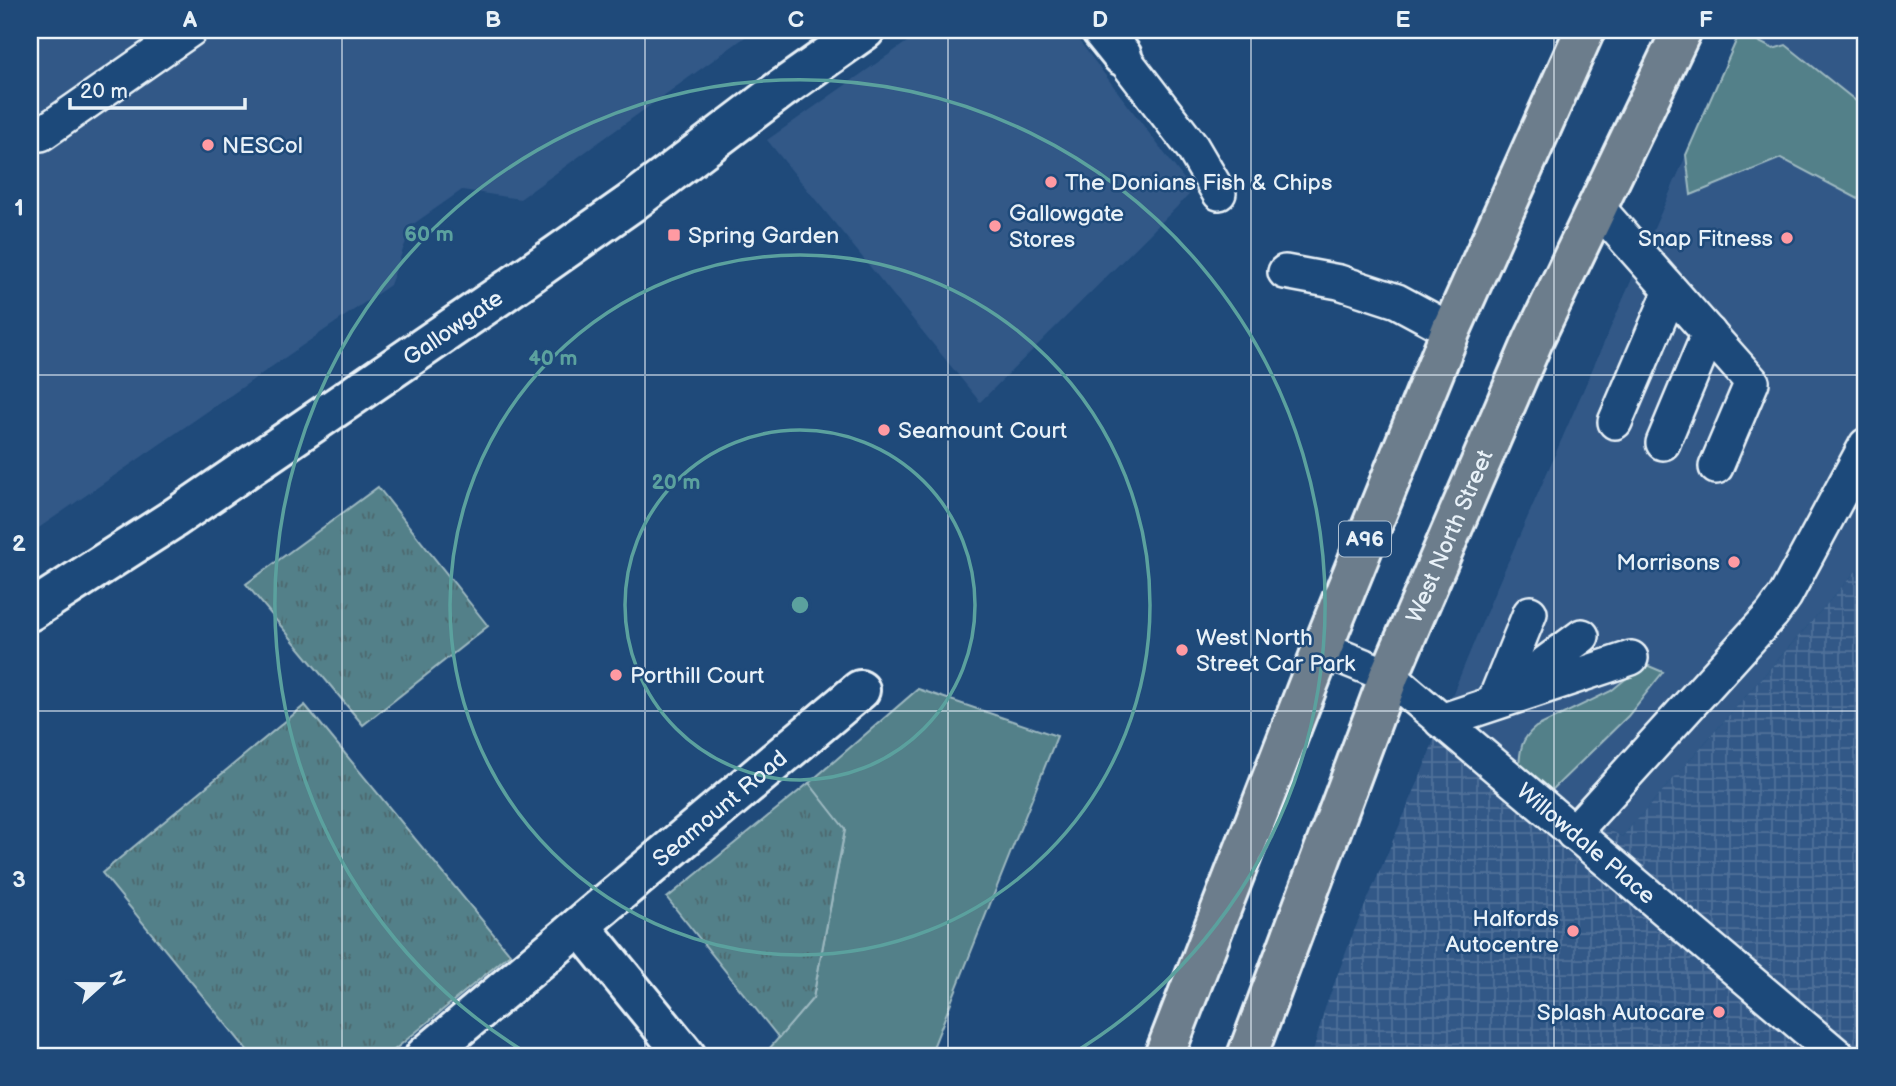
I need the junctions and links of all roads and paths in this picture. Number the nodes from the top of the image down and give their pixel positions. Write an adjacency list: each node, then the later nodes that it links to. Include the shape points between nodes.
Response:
1 (190, 30): 6 (lane)
2 (865, 30): 17 (street, Gallowgate, via 500,295)
3 (1585, 30): 11 (main road, A96)
4 (1682, 30): 8 (main road, West North Street)
5 (1111, 43): 7 (lane, via 1171,118)
6 (41, 134)
7 (1219, 193)
8 (1598, 208): 10 (lane); 22 (main road, West North Street, via 1533,341)
9 (1285, 272): 11 (lane, via 1339,282 1397,301)
10 (1671, 291): 12 (lane); 13 (lane)
11 (1451, 330): 20 (main road, A96)
12 (1709, 333): 14 (lane); 16 (lane, via 1752,382)
13 (1615, 422)
14 (1663, 443)
15 (1866, 444): 26 (lane, via 1786,596)
16 (1716, 467)
17 (30, 611)
18 (1530, 613): 24 (lane)
19 (1582, 636): 24 (lane)
20 (1322, 649): 22 (lane, Willowdale Place); 30 (main road, A96)
21 (1631, 658): 24 (lane)
22 (1390, 676): 25 (lane, Willowdale Place); 31 (main road, West North Street)
23 (859, 690): 27 (street, Seamount Road)
24 (1494, 702): 25 (lane)
25 (1441, 721): 26 (lane, Willowdale Place)
26 (1573, 833): 32 (lane, Willowdale Place)
27 (580, 926): 28 (street, Seamount Road); 29 (street)
28 (425, 1056)
29 (686, 1056)
30 (1164, 1056)
31 (1247, 1056)
32 (1838, 1056)

